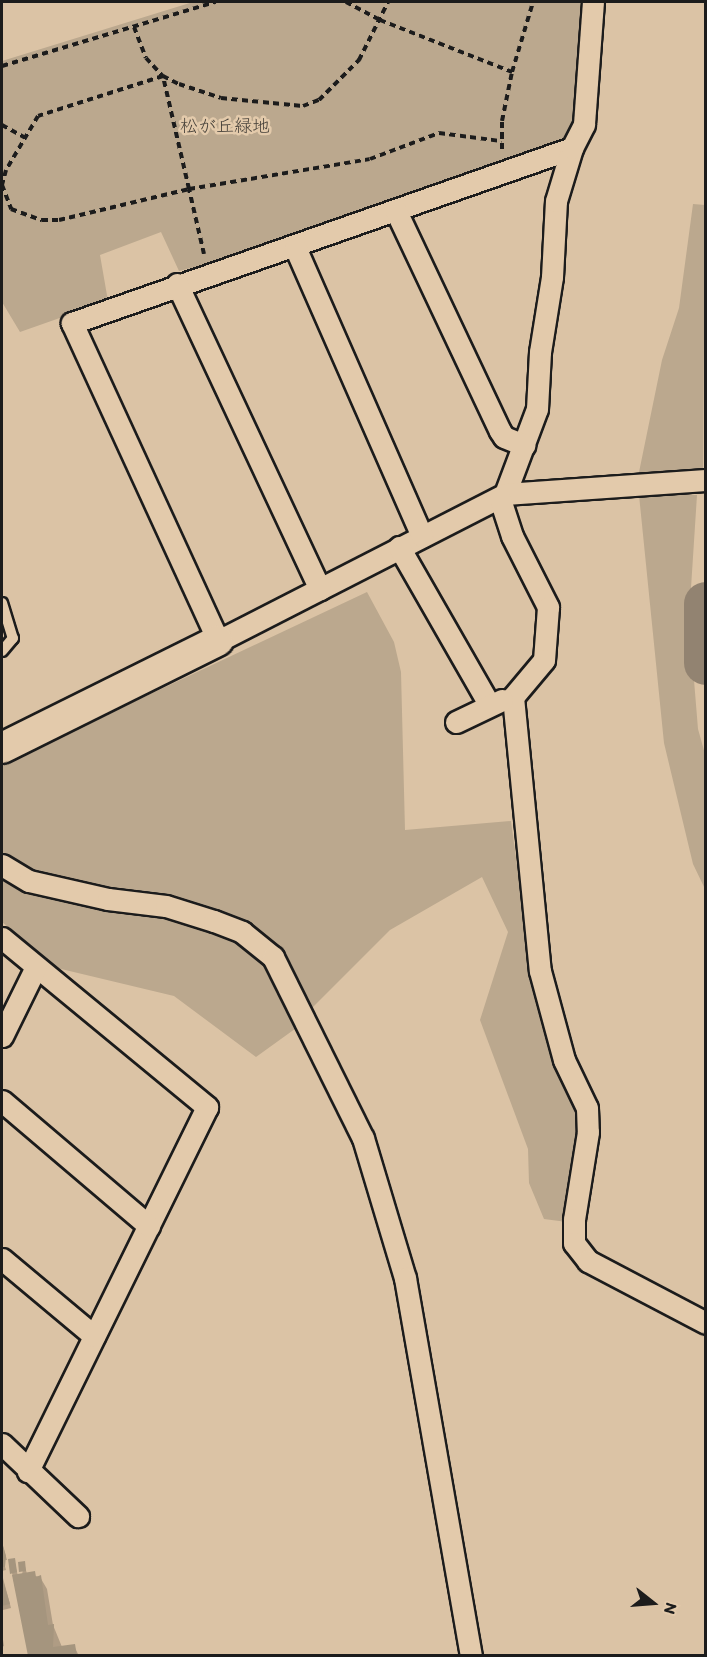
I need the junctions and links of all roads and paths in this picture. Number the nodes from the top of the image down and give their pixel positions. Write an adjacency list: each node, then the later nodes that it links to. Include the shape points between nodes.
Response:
1 (216, 2): 7 (path)
2 (346, 2): 6 (path)
3 (388, 2): 6 (path)
4 (533, 2): 9 (path)
5 (593, 2): 14 (street, via 584,124)
6 (380, 20): 9 (path); 10 (path, via 359,60 311,105 220,98)
7 (134, 27): 8 (path); 10 (path, via 146,58)
8 (2, 66)
9 (512, 72): 13 (path)
10 (163, 76): 12 (path, via 38,116); 16 (path)
11 (2, 125): 12 (path)
12 (25, 138): 16 (path, via 2,185 11,209 26,218 59,220)
13 (501, 141): 15 (path); 16 (path, via 439,133 370,159)
14 (572, 148): 15 (street); 21 (street, via 556,201 537,409)
15 (504, 171): 17 (street)
16 (189, 189): 19 (path)
17 (396, 211): 18 (street); 21 (street, via 500,431 504,437)
18 (295, 247): 19 (street); 24 (street)
19 (210, 274): 20 (street)
20 (177, 284): 26 (street); 28 (street, via 72,323)
21 (524, 445): 23 (street)
22 (705, 480): 23 (street)
23 (502, 496): 24 (street); 30 (street, via 512,536 548,607 544,660)
24 (422, 536): 25 (street)
25 (399, 548): 26 (street); 31 (street)
26 (320, 589): 28 (street)
27 (2, 603): 29 (lane, via 13,638)
28 (218, 641): 33 (street)
29 (2, 651)
30 (513, 697): 31 (street); 41 (street, via 540,971 564,1060 587,1108 588,1132 574,1219 574,1243 588,1261)
31 (489, 704): 32 (street)
32 (456, 722)
33 (2, 748)
34 (2, 865): 46 (street, via 29,881 166,906 214,921 242,932 273,957 363,1138 405,1278)
35 (2, 938): 36 (street)
36 (36, 967): 37 (street); 39 (street, via 207,1107)
37 (2, 1036)
38 (2, 1101): 39 (street)
39 (149, 1226): 42 (street)
40 (2, 1259): 42 (street)
41 (705, 1323)
42 (94, 1336): 44 (street)
43 (2, 1444): 44 (street)
44 (28, 1471): 45 (street)
45 (78, 1516)
46 (471, 1656)

